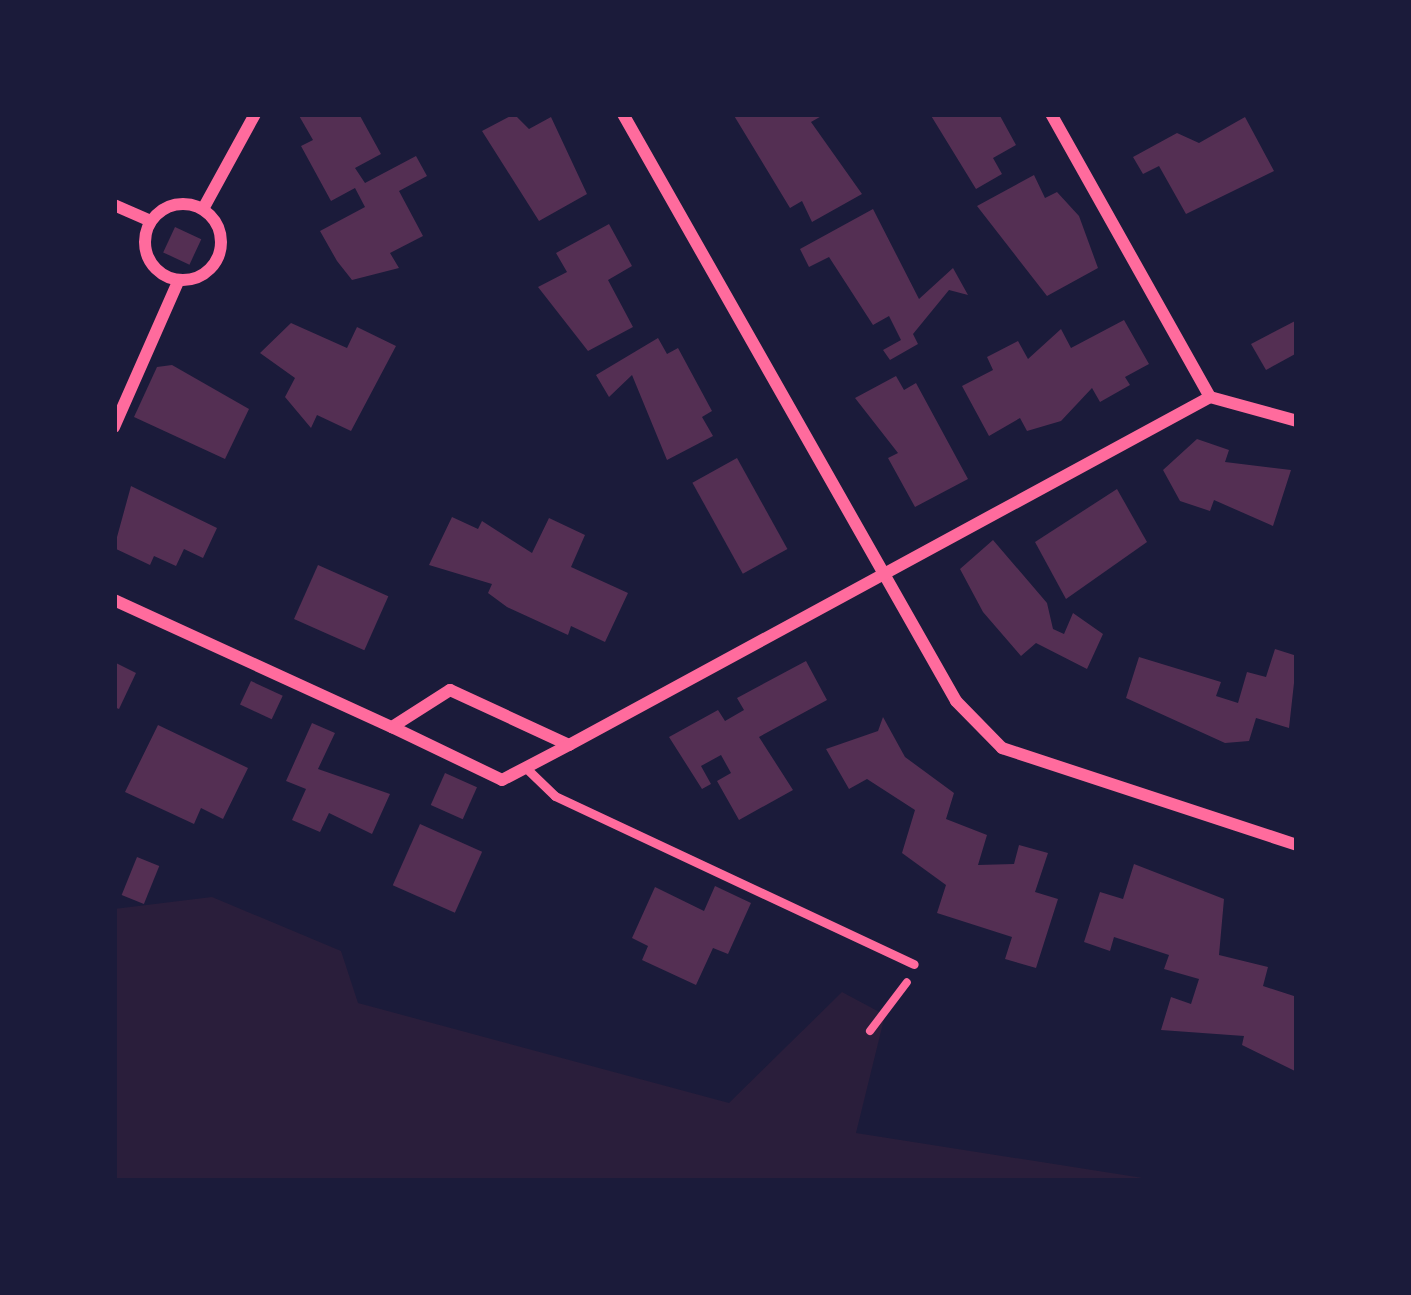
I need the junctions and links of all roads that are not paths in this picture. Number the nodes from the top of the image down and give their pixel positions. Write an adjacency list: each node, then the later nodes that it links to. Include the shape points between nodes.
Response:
1 (255, 114): 5 (street)
2 (623, 114): 11 (street)
3 (1051, 114): 8 (street)
4 (114, 205): 6 (street)
5 (203, 209): 6 (street, via 176,204); 7 (street, via 221,252 206,274)
6 (151, 221): 7 (street, via 149,260)
7 (178, 282): 10 (street)
8 (1210, 397): 9 (street); 11 (street)
9 (1297, 421)
10 (114, 427)
11 (878, 572): 14 (street); 16 (street, via 956,701 1002,748)
12 (114, 600): 13 (street)
13 (392, 727): 14 (street, via 450,690); 15 (street, via 502,780)
14 (568, 745): 15 (street)
15 (526, 768): 17 (lane, via 555,796)
16 (1297, 845)
17 (914, 964)

